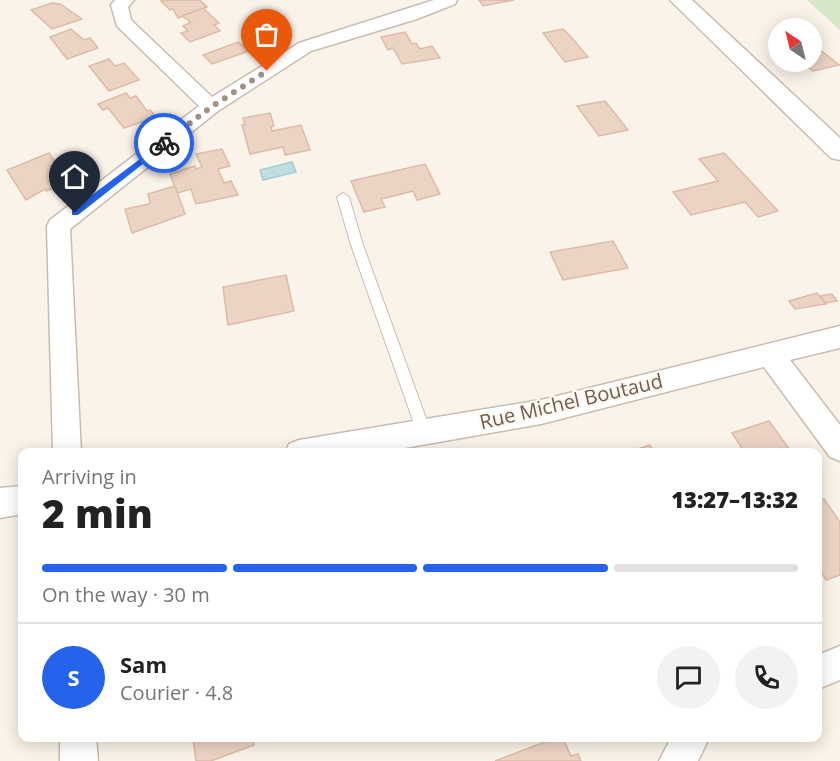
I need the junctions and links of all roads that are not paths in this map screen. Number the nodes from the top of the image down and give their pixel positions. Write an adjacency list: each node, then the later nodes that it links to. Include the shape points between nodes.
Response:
1 (126, 0): 4 (street, via 119,5 123,22)
2 (449, 0): 4 (street, via 304,47)
3 (680, 0): 5 (street)
4 (211, 107): 10 (street, via 58,226)
5 (840, 152)
6 (344, 197): 9 (lane, via 357,245)
7 (840, 337): 8 (street, Rue Michel Boutaud)
8 (769, 353): 9 (street, Rue Michel Boutaud, via 541,412); 12 (street)
9 (424, 432): 11 (street, Rue Michel Boutaud)
10 (67, 448)
11 (329, 448)
12 (840, 448)
13 (18, 501): 14 (street)
14 (0, 503)
15 (840, 663): 16 (street)
16 (822, 670)
17 (78, 742): 19 (street)
18 (689, 742): 20 (street)
19 (79, 761)
20 (678, 761)

